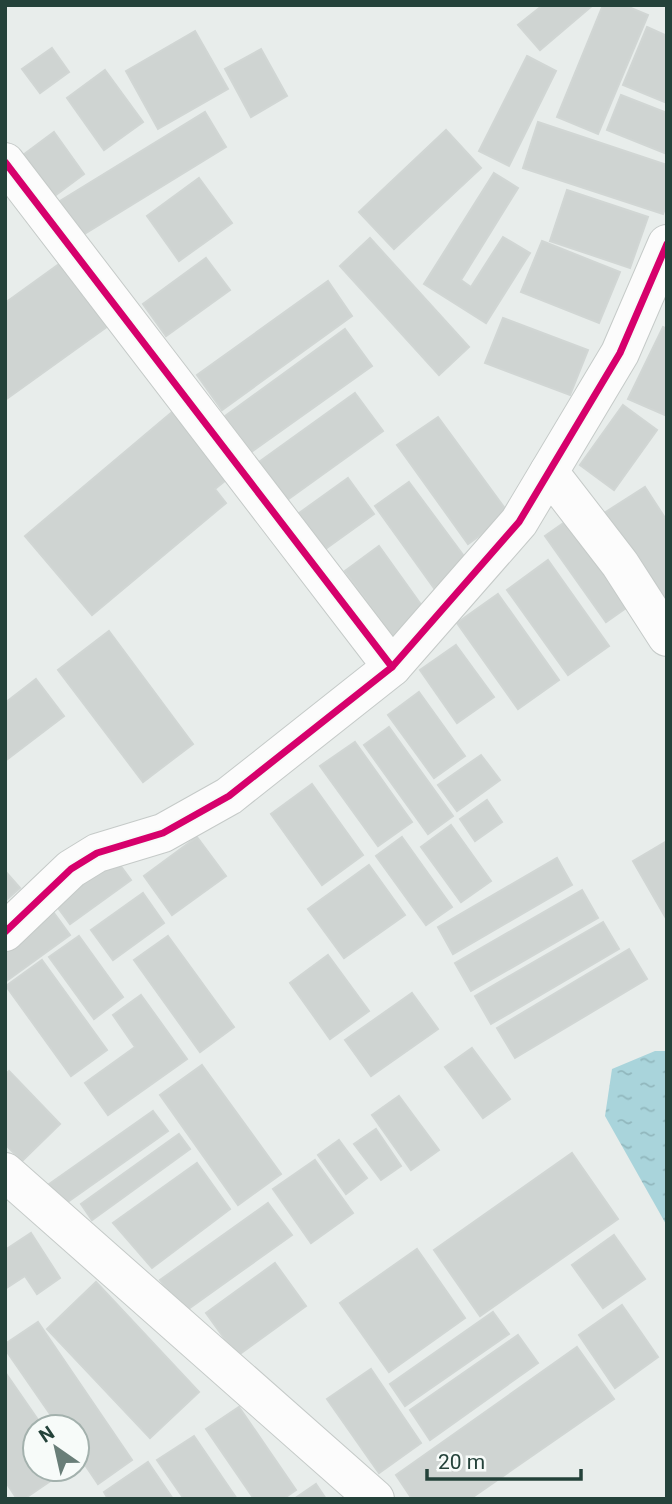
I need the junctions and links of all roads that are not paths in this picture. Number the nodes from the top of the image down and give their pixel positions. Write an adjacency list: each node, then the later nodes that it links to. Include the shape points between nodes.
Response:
1 (5, 162): 5 (street)
2 (667, 244): 3 (street, via 620,354)
3 (549, 472): 4 (street, via 620,564); 5 (street, via 519,522)
4 (667, 637)
5 (392, 667): 6 (street, via 229,796 163,833 97,853 71,869)
6 (5, 932)
7 (5, 1172): 8 (street)
8 (375, 1499)

